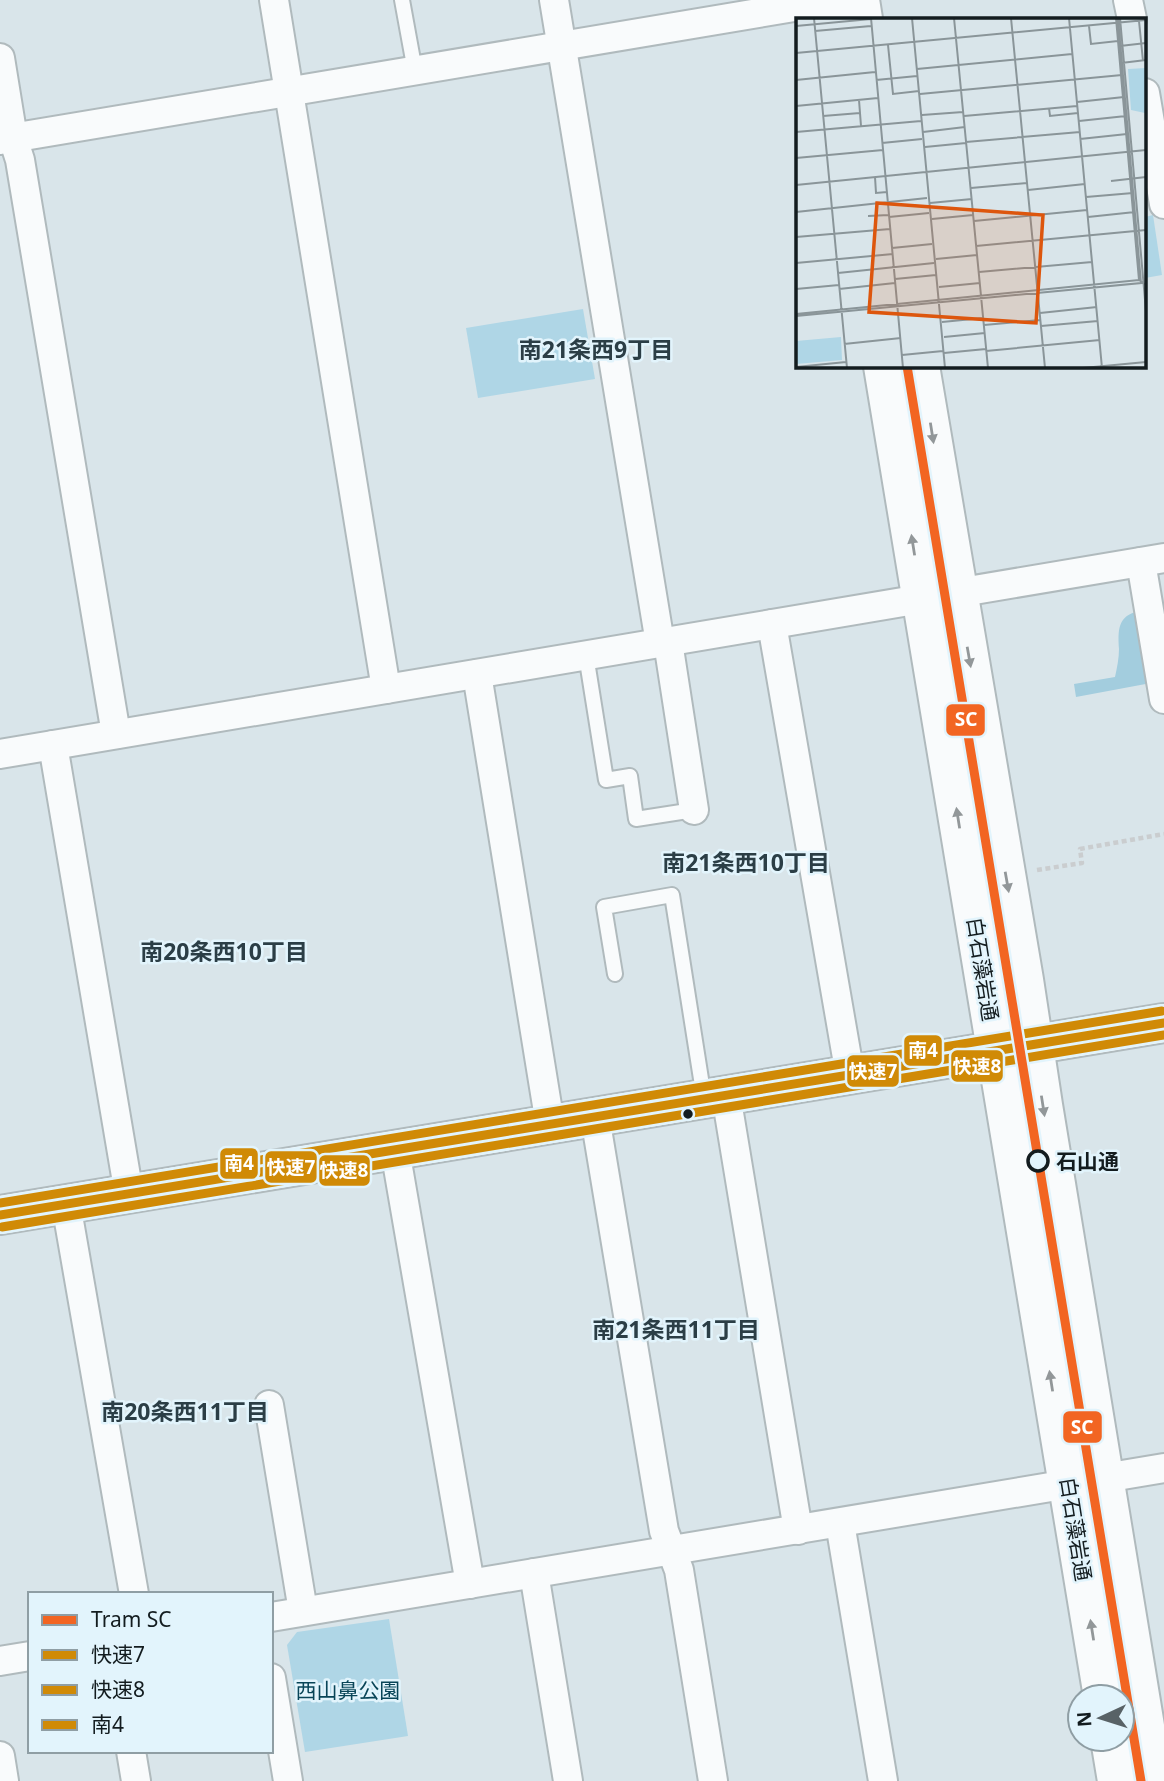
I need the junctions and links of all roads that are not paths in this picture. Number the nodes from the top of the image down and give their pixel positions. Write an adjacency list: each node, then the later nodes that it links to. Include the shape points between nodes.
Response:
1 (274, 0): 11 (street)
2 (402, 0): 10 (lane)
3 (554, 0): 8 (street)
4 (1128, 0): 7 (street)
5 (834, 4): 6 (main road); 8 (street)
6 (861, 18)
7 (1132, 18)
8 (562, 46): 10 (street); 20 (street)
9 (0, 58): 13 (street)
10 (415, 71): 11 (street)
11 (288, 92): 13 (street); 23 (street)
12 (1146, 99): 14 (street)
13 (6, 139): 25 (street, via 20,160)
14 (1164, 204)
15 (883, 368): 18 (main road, 白石藻岩通, one-way to 15)
16 (920, 368): 18 (main road, 白石藻岩通, one-way to 18)
17 (1152, 560): 18 (street); 24 (street)
18 (940, 596): 19 (street); 31 (main road, 白石藻岩通, one-way to 31); 32 (main road, 白石藻岩通, one-way to 18)
19 (772, 624): 20 (street); 33 (street)
20 (664, 642): 21 (street); 28 (street)
21 (586, 655): 22 (street); 28 (lane, via 606,780 630,776 636,819)
22 (477, 674): 23 (street); 36 (street)
23 (386, 689): 25 (street)
24 (1164, 699)
25 (116, 734): 26 (street)
26 (53, 745): 27 (street); 38 (street)
27 (0, 754)
28 (694, 810)
29 (615, 974): 34 (lane, via 604,906 672,895)
30 (1164, 1023): 31 (main road)
31 (1034, 1045): 32 (main road); 43 (main road, 白石藻岩通, one-way to 43)
32 (996, 1051): 33 (main road); 43 (main road, 白石藻岩通, one-way to 32)
33 (850, 1075): 34 (main road)
34 (715, 1097): 35 (main road); 45 (street)
35 (595, 1117): 36 (main road); 46 (street)
36 (550, 1124): 37 (main road)
37 (395, 1150): 38 (main road); 48 (street)
38 (128, 1194): 39 (main road)
39 (66, 1204): 40 (main road); 49 (street)
40 (0, 1215)
41 (269, 1405): 50 (street)
42 (1164, 1468): 43 (street)
43 (1086, 1482): 44 (street); 54 (main road, 白石藻岩通, one-way to 43); 66 (main road, 白石藻岩通)
44 (840, 1523): 45 (street); 64 (street)
45 (797, 1530): 46 (street)
46 (671, 1551): 47 (street); 63 (street, via 679,1570)
47 (534, 1573): 48 (street); 62 (street)
48 (470, 1584): 50 (street)
49 (134, 1592)
50 (303, 1611): 51 (street)
51 (273, 1617)
52 (28, 1656): 53 (street)
53 (0, 1661)
54 (1102, 1683)
55 (273, 1690): 61 (street)
56 (131, 1753): 60 (street)
57 (1112, 1753): 65 (main road)
58 (0, 1756): 59 (street)
59 (4, 1781)
60 (136, 1781)
61 (288, 1781)
62 (568, 1781)
63 (713, 1781)
64 (883, 1781)
65 (1117, 1781)
66 (1154, 1781)

